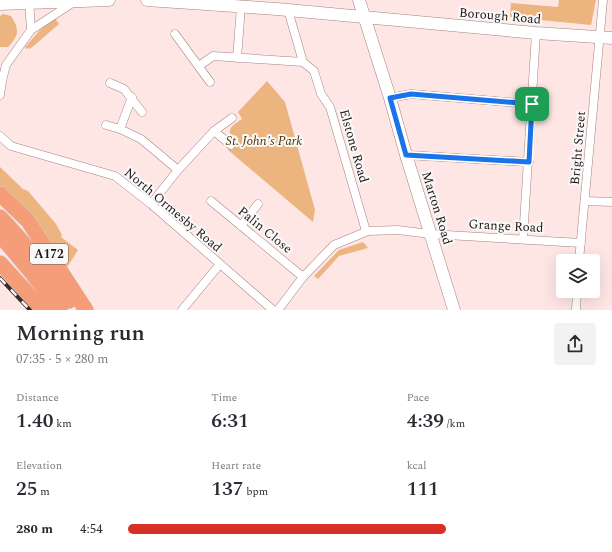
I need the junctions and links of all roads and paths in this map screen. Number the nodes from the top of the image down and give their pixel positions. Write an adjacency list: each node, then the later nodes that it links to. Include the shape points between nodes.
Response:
1 (108, 0): 6 (street)
2 (147, 0): 9 (street, Borough Road)
3 (360, 0): 10 (street, Marton Road)
4 (603, 0): 14 (street, Bright Street)
5 (30, 2): 6 (street); 7 (street); 11 (street)
6 (74, 2): 11 (street)
7 (0, 4)
8 (280, 6): 9 (street, Borough Road); 10 (street, Borough Road); 17 (street)
9 (241, 7): 16 (street)
10 (365, 18): 12 (street, Borough Road); 23 (street, Marton Road)
11 (30, 30): 21 (street, via 6,65)
12 (536, 33): 14 (street, Borough Road); 24 (street)
13 (175, 34): 18 (street)
14 (600, 38): 15 (street, Borough Road); 37 (street, Bright Street)
15 (612, 38)
16 (237, 58): 17 (street); 18 (street, via 213,56)
17 (303, 62): 43 (street, Elstone Road, via 314,71 321,94 330,107)
18 (199, 66): 19 (street)
19 (210, 82)
20 (110, 83): 22 (street, via 124,89)
21 (0, 95)
22 (132, 97): 25 (street); 28 (street)
23 (390, 98): 24 (street, via 411,94); 32 (street, Marton Road)
24 (532, 104): 33 (street)
25 (142, 112)
26 (232, 118): 29 (street)
27 (106, 125): 28 (street)
28 (120, 129): 34 (street, via 140,139)
29 (214, 131): 31 (street); 34 (street)
30 (0, 136): 39 (street, North Ormesby Road, via 11,146 115,176)
31 (230, 145)
32 (406, 155): 33 (street); 44 (street, Marton Road)
33 (529, 162): 46 (street)
34 (178, 170): 39 (street)
35 (4, 197): 56 (highway, A172, via 28,221)
36 (211, 201): 42 (street, Palin Close)
37 (585, 201): 38 (street); 47 (street, Bright Street)
38 (612, 202)
39 (151, 204): 50 (street, North Ormesby Road)
40 (258, 204): 42 (street)
41 (0, 217): 55 (highway, via 15,232)
42 (241, 226): 51 (street, Palin Close)
43 (367, 231): 44 (street, Grange Road, via 398,230); 51 (street, via 334,245)
44 (430, 234): 46 (street, Grange Road); 60 (street, Marton Road)
45 (0, 235): 54 (highway)
46 (523, 239): 47 (street, Grange Road)
47 (581, 243): 48 (street, Bright Street)
48 (580, 254)
49 (0, 263): 53 (highway)
50 (220, 264): 57 (street); 58 (street, North Ormesby Road)
51 (303, 277): 59 (street)
52 (577, 298): 61 (street)
53 (43, 310)
54 (60, 310)
55 (76, 310)
56 (86, 310)
57 (182, 310)
58 (273, 310)
59 (278, 310)
60 (454, 310)
61 (576, 310)

